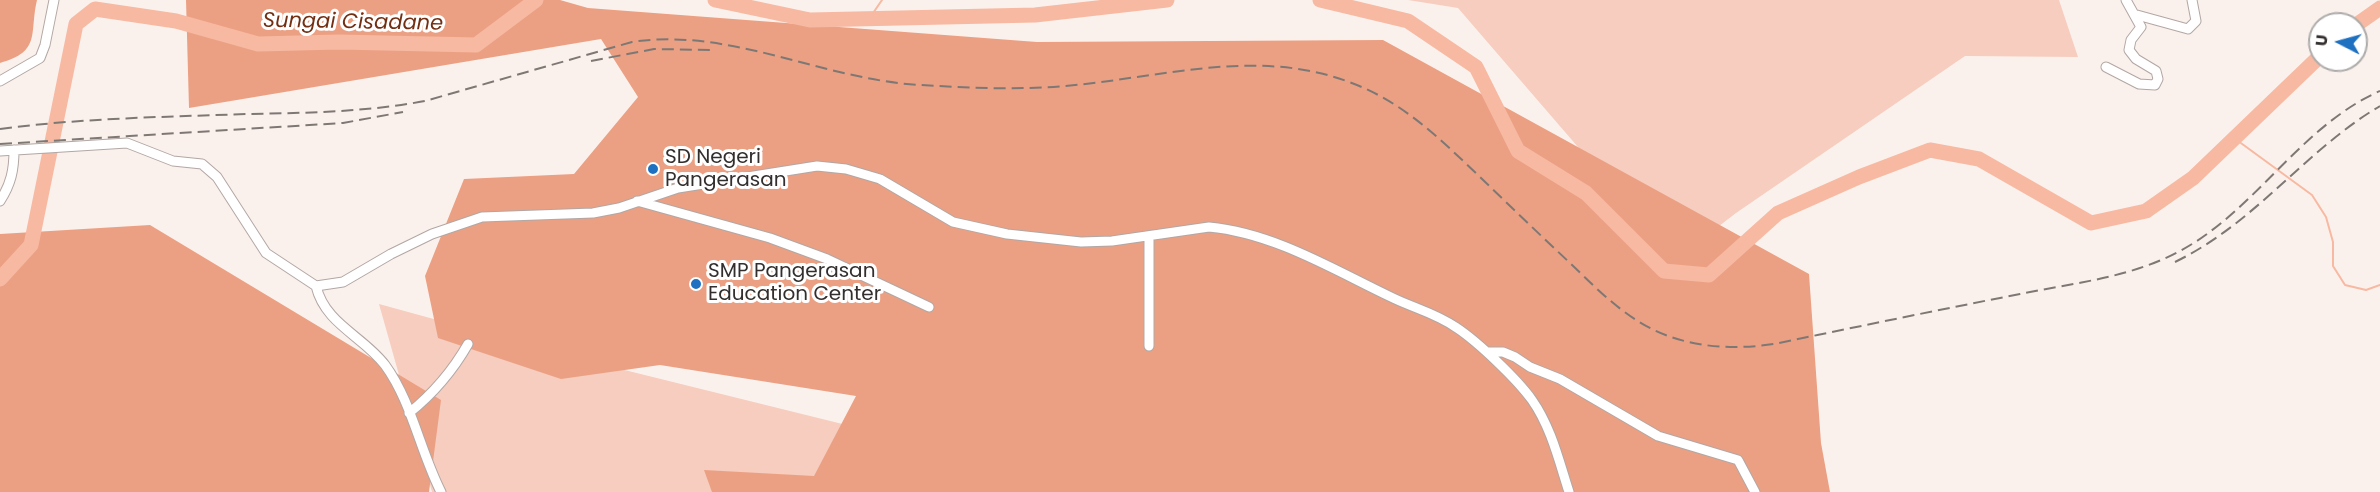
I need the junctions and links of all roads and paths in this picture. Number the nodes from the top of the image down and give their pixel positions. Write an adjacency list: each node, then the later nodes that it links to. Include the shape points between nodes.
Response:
1 (54, 0): 6 (street, via 40,58)
2 (2126, 0): 4 (street)
3 (2193, 0): 4 (street, via 2196,21 2188,29)
4 (2137, 15): 5 (street, via 2141,28 2131,39 2129,50 2156,71 2157,82 2143,85)
5 (2106, 67)
6 (0, 81)
7 (16, 150): 8 (street); 9 (street, via 11,179); 12 (street, via 132,144 173,161 202,164 217,177 266,254)
8 (0, 151)
9 (0, 201)
10 (637, 201): 11 (street, via 678,188 827,166 893,185 944,218 970,228 1081,242); 12 (street, via 583,214 482,217 413,243 344,282); 13 (street, via 770,238 827,259)
11 (1149, 237): 15 (street); 16 (street, via 1209,227 1259,238 1436,314)
12 (316, 286): 17 (street, via 322,306 386,366)
13 (929, 307)
14 (468, 344): 17 (street, via 451,373)
15 (1149, 346)
16 (1487, 352): 19 (street, via 1538,410); 20 (street, via 1503,352 1560,379 1658,436 1738,460)
17 (409, 413): 18 (street)
18 (441, 492)
19 (1569, 492)
20 (1755, 492)

